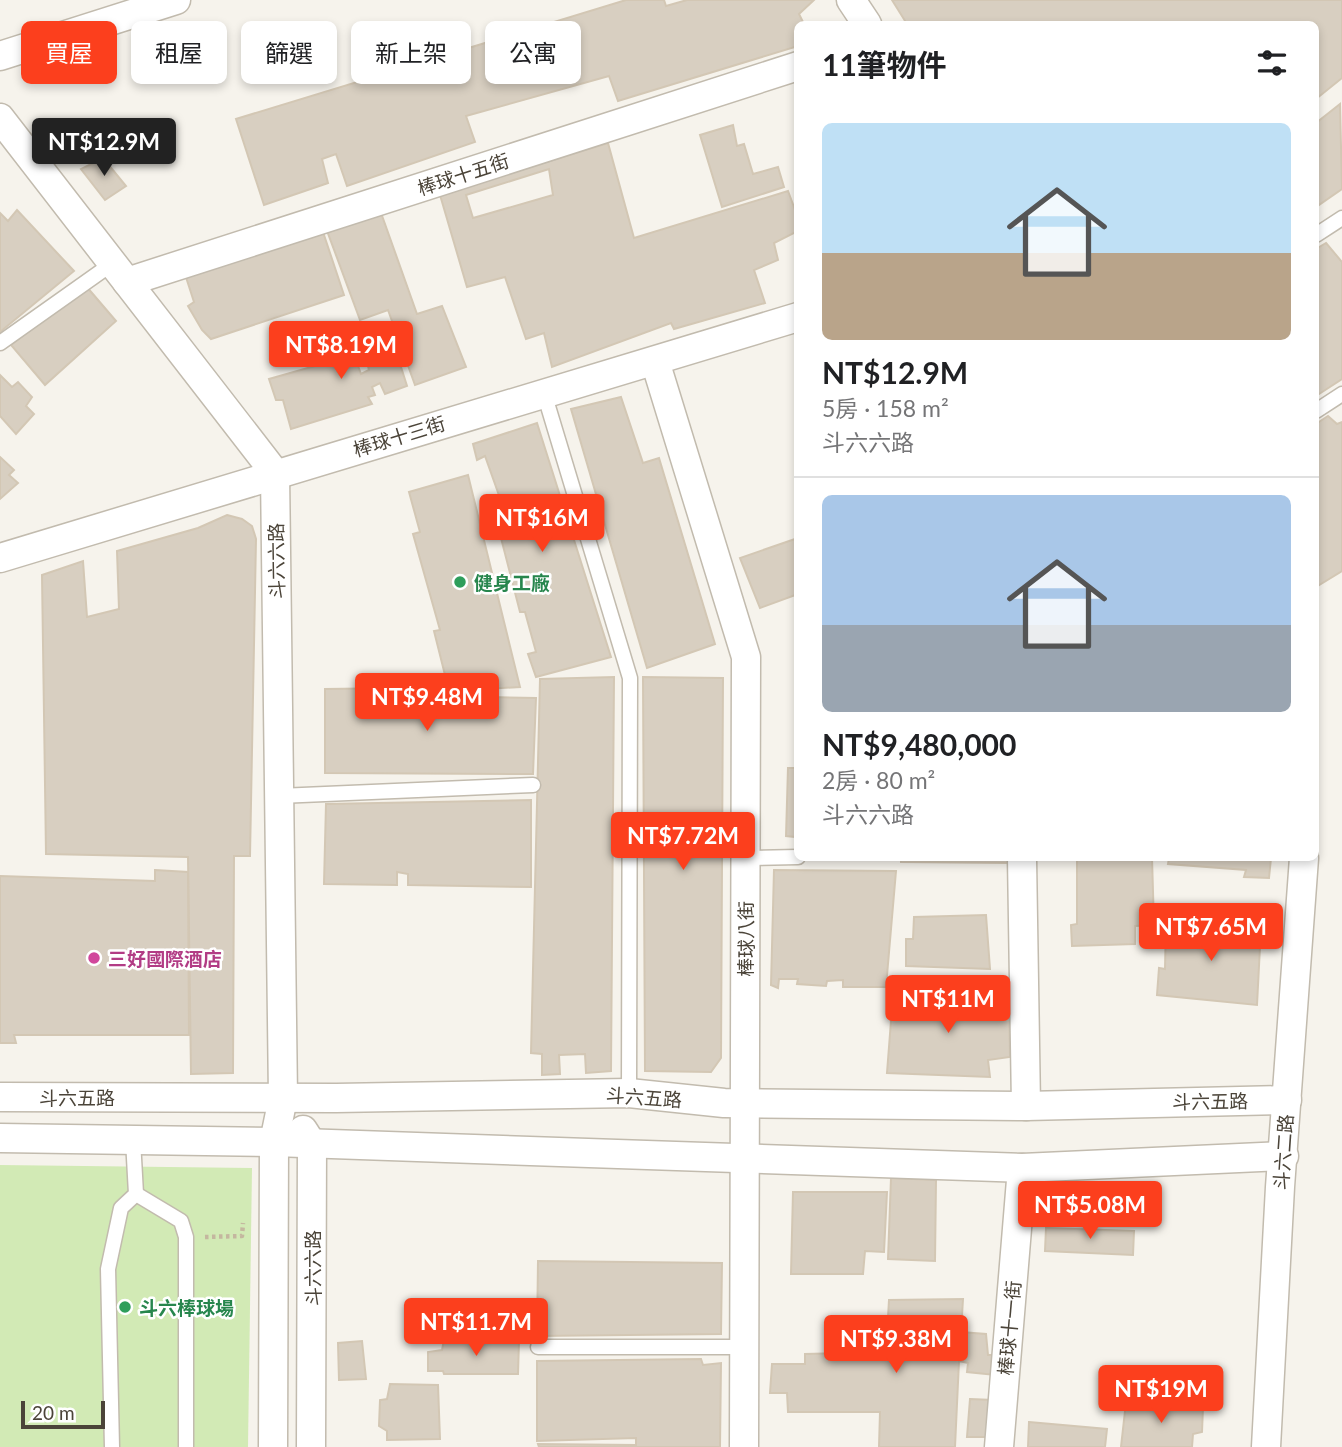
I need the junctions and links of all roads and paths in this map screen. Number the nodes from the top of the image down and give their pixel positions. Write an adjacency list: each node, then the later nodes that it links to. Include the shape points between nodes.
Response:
1 (176, 0): 4 (street)
2 (851, 0): 3 (street)
3 (865, 21)
4 (0, 56)
5 (794, 67): 9 (street, 棒球十五街)
6 (0, 118): 9 (street)
7 (1342, 218): 8 (lane)
8 (1319, 232)
9 (120, 272): 11 (lane); 16 (street)
10 (794, 318): 12 (street, 棒球十三街)
11 (0, 343)
12 (655, 360): 13 (street, 棒球十三街); 21 (street, 棒球八街, via 746,657)
13 (544, 393): 16 (street, 棒球十三街); 24 (lane, via 629,678)
14 (1342, 394): 15 (lane)
15 (1319, 409)
16 (275, 473): 17 (street, 棒球十三街); 19 (street, 斗六六路)
17 (0, 558)
18 (533, 785): 19 (lane)
19 (279, 796): 26 (street, 斗六六路)
20 (794, 857): 21 (lane)
21 (745, 858): 28 (street, 棒球八街)
22 (1022, 861): 29 (street)
23 (1304, 861): 27 (street, 斗六二路)
24 (629, 1093): 26 (street, 斗六五路); 28 (street, 斗六五路)
25 (0, 1097): 26 (street, 斗六五路)
26 (283, 1098): 32 (street, 斗六六路); 33 (street)
27 (1287, 1100): 29 (street, 斗六五路); 34 (street, 斗六二路)
28 (747, 1103): 29 (street, 斗六五路); 35 (street, 棒球八街)
29 (1026, 1106)
30 (0, 1139): 31 (street)
31 (133, 1140): 32 (street); 37 (lane)
32 (274, 1142): 33 (street); 44 (street, 斗六六路)
33 (312, 1144): 35 (street); 45 (street, 斗六六路)
34 (1284, 1156): 36 (street); 48 (street, 斗六二路)
35 (744, 1158): 36 (street); 41 (street, 棒球八街)
36 (1022, 1168): 47 (street, 棒球十一街)
37 (136, 1194): 39 (lane, via 181,1221); 42 (lane, via 121,1208 107,1269)
38 (244, 1210): 39 (path, via 242,1236)
39 (187, 1237): 43 (lane)
40 (538, 1347): 41 (lane)
41 (744, 1347): 46 (street, 棒球八街)
42 (112, 1447)
43 (186, 1447)
44 (273, 1447)
45 (311, 1447)
46 (744, 1447)
47 (999, 1447)
48 (1266, 1447)

